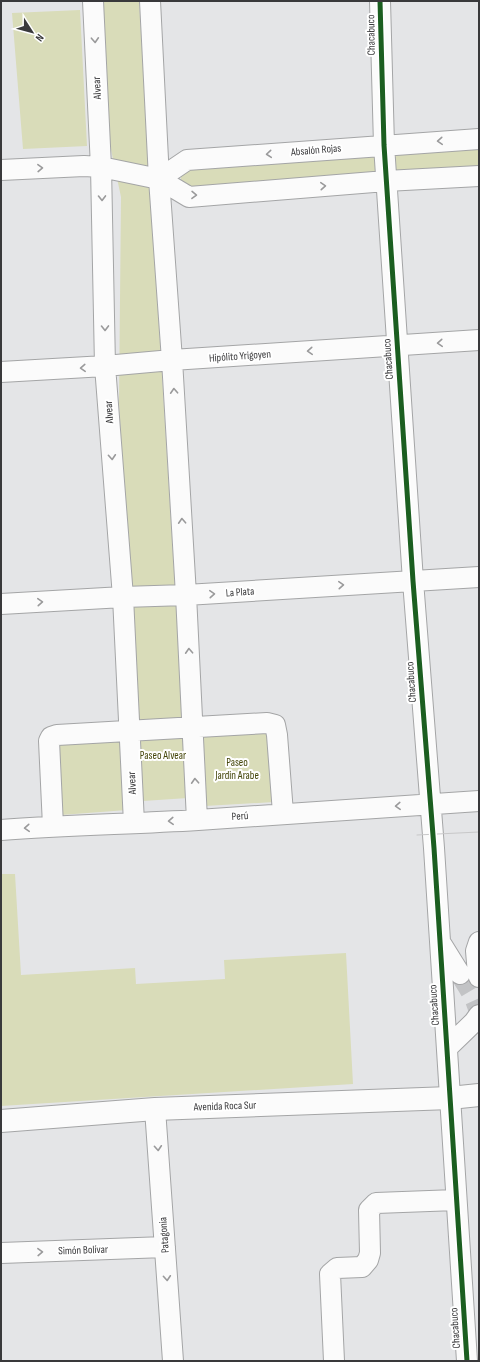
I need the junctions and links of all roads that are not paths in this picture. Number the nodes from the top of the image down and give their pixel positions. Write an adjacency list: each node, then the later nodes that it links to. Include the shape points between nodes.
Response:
1 (92, 1): 6 (street, Alvear, one-way to 6)
2 (150, 1): 9 (street)
3 (380, 1): 5 (street, Chacabuco)
4 (479, 138): 5 (street, Absalón Rojas, one-way to 5)
5 (384, 145): 9 (street, Absalón Rojas, one-way to 9, via 187,160); 10 (street, Chacabuco)
6 (101, 167): 7 (street, one-way to 6); 9 (street); 14 (street, Alvear, one-way to 14)
7 (1, 170)
8 (479, 176): 10 (street)
9 (159, 179): 10 (street, one-way to 10, via 189,196); 13 (street)
10 (386, 181): 12 (street, Chacabuco)
11 (479, 340): 12 (street, Hipólito Yrigoyen, one-way to 12)
12 (397, 346): 13 (street, Hipólito Yrigoyen, one-way to 13); 17 (street, Chacabuco)
13 (172, 360): 14 (street, Hipólito Yrigoyen); 18 (street, one-way to 13)
14 (106, 366): 15 (street, Hipólito Yrigoyen, one-way to 15); 19 (street, Alvear, one-way to 19)
15 (1, 372)
16 (479, 577): 17 (street, La Plata)
17 (413, 581): 18 (street, La Plata, one-way to 17); 24 (street, Chacabuco)
18 (186, 595): 19 (street, La Plata); 21 (street, one-way to 18)
19 (123, 597): 20 (street, La Plata, one-way to 19); 22 (street, Alvear)
20 (1, 604)
21 (192, 728): 22 (street); 25 (street, via 267,723 275,725); 26 (street, one-way to 21)
22 (130, 731): 27 (street, Alvear); 28 (street, via 52,737 49,741)
23 (479, 802): 24 (street, Perú)
24 (430, 804): 25 (street, Perú, one-way to 25); 30 (street, Chacabuco)
25 (283, 813): 26 (street, Perú)
26 (197, 820): 27 (street, Perú, one-way to 27)
27 (134, 822): 28 (street, Perú)
28 (53, 826): 29 (street, Perú, one-way to 29)
29 (1, 830)
30 (440, 941): 32 (street); 34 (street, Chacabuco)
31 (479, 942): 32 (street, via 476,951 478,974)
32 (470, 976)
33 (479, 1015): 34 (street)
34 (447, 1048): 36 (street, Chacabuco)
35 (479, 1095): 36 (main road, Avenida Roca Sur)
36 (450, 1098): 37 (main road, Avenida Roca Sur); 39 (street, Chacabuco)
37 (155, 1109): 38 (main road, Avenida Roca Sur); 40 (street, Patagonia, one-way to 40)
38 (1, 1121)
39 (456, 1200): 43 (street, via 376,1203 369,1210 368,1260 362,1267 337,1268 330,1274); 44 (street, Chacabuco)
40 (165, 1247): 41 (street, Simón Bolívar, one-way to 40); 42 (street, Patagonia, one-way to 42)
41 (1, 1253)
42 (173, 1361)
43 (334, 1361)
44 (467, 1361)

